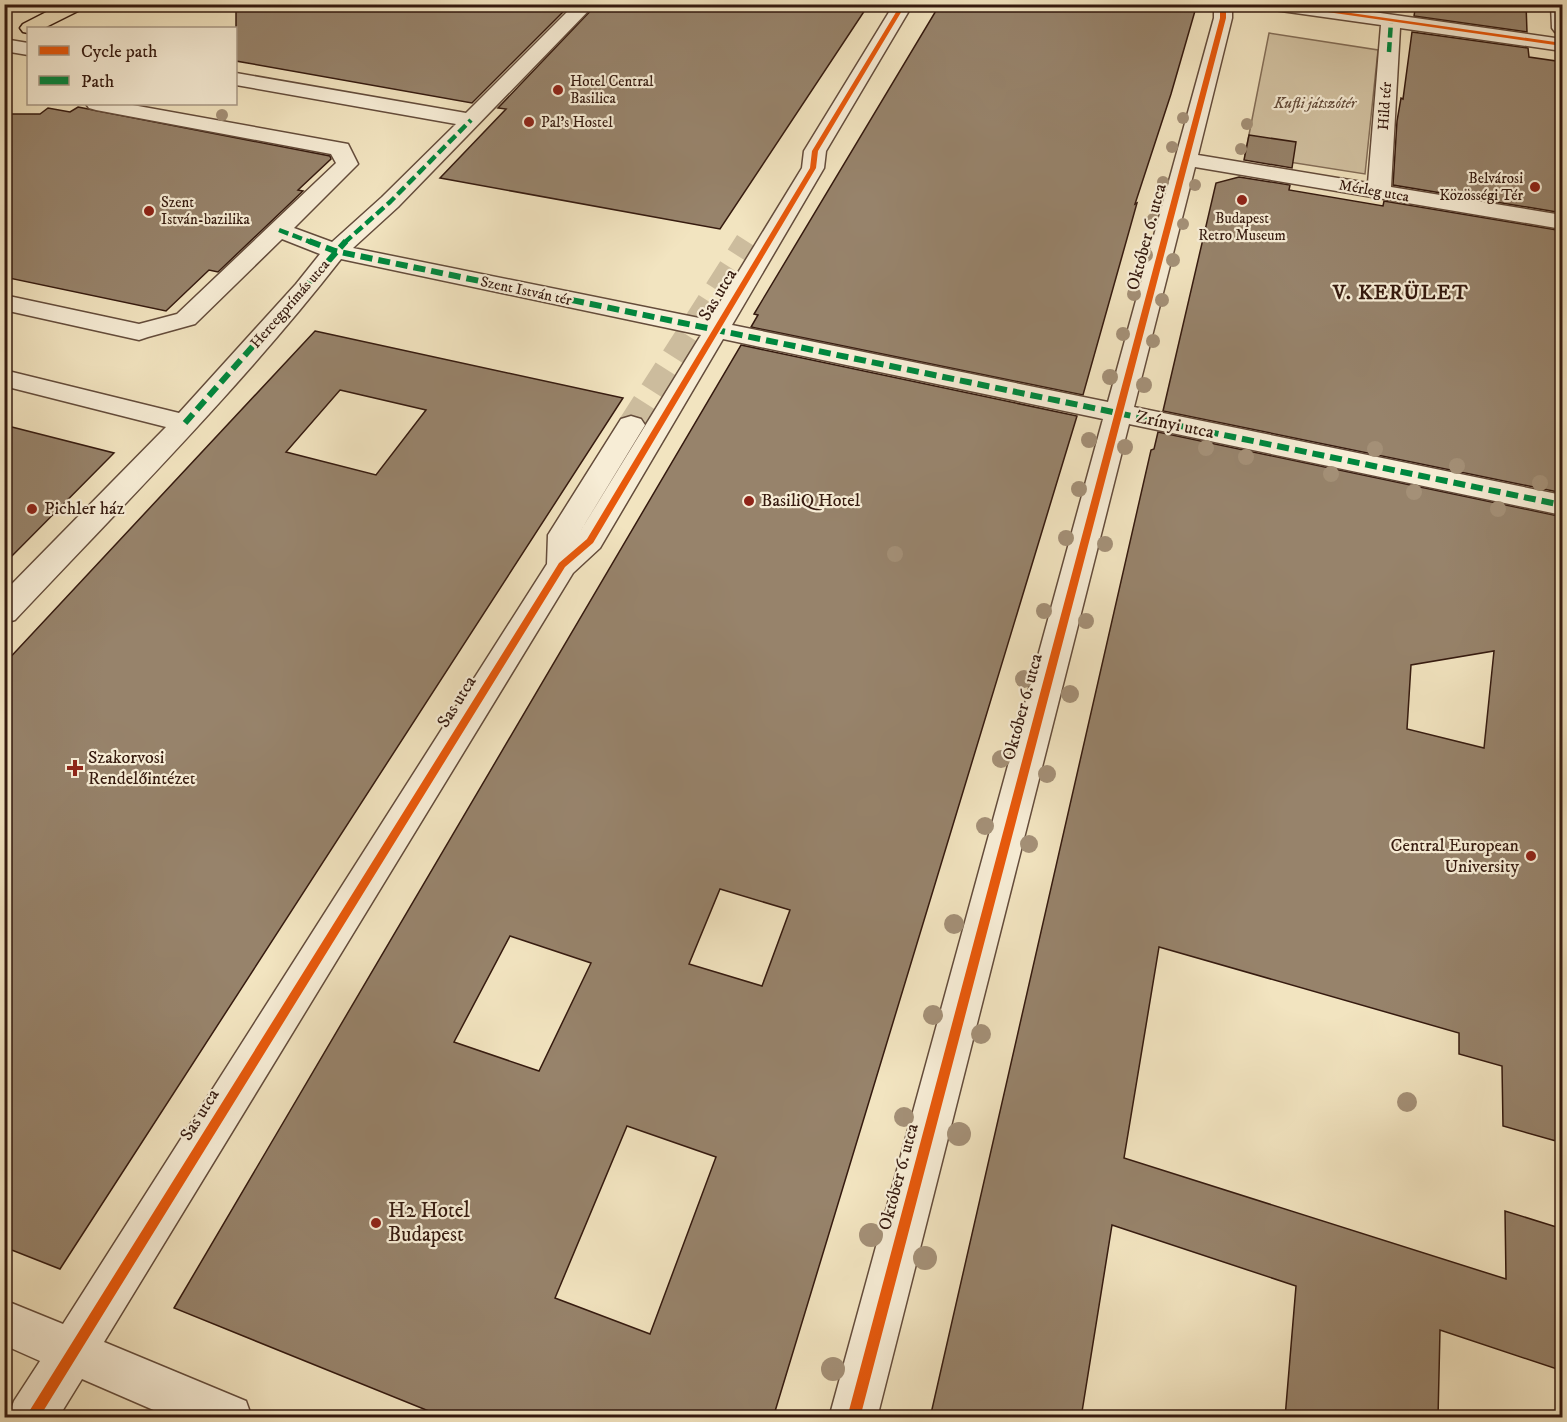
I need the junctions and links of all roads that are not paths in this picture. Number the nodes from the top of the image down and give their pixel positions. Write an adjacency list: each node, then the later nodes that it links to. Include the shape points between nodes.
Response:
1 (77, 4): 8 (main road)
2 (586, 4): 16 (street, Hercegprímás utca)
3 (904, 4): 17 (street, Sas utca)
4 (1223, 4): 18 (street, Október 6. utca, via 1223,18)
5 (1274, 4): 7 (street)
6 (1560, 4): 9 (street)
7 (1391, 21): 12 (street); 19 (street, Hild tér)
8 (33, 27)
9 (1563, 28)
10 (27, 30): 11 (main road)
11 (4, 44): 13 (street)
12 (1563, 45)
13 (27, 49)
14 (237, 79): 16 (street)
15 (101, 105): 21 (street, via 340,149 347,164)
16 (471, 120): 23 (street, Hercegprímás utca)
17 (815, 151): 22 (street, via 797,162); 25 (street, Sas utca, via 813,168)
18 (1185, 159): 19 (street, Mérleg utca); 27 (street, Október 6. utca)
19 (1379, 191): 20 (street, Mérleg utca)
20 (1563, 222)
21 (279, 230): 23 (street, Szent István tér); 24 (street, via 186,320 139,332)
22 (748, 242)
23 (335, 251): 25 (street, Szent István tér); 28 (street, Hercegprímás utca)
24 (4, 302)
25 (716, 330): 27 (street, Zrínyi utca); 31 (street, Sas utca, via 590,540)
26 (4, 378): 28 (street)
27 (1118, 413): 30 (street, Zrínyi utca); 37 (street, Október 6. utca)
28 (185, 423): 32 (street, Hercegprímás utca)
29 (631, 425): 31 (street, via 563,536)
30 (1563, 505)
31 (562, 565): 34 (street, Sas utca)
32 (4, 612)
33 (4, 1322): 34 (street)
34 (71, 1351): 35 (street, Sas utca); 36 (street)
35 (31, 1418)
36 (229, 1418)
37 (853, 1418)

